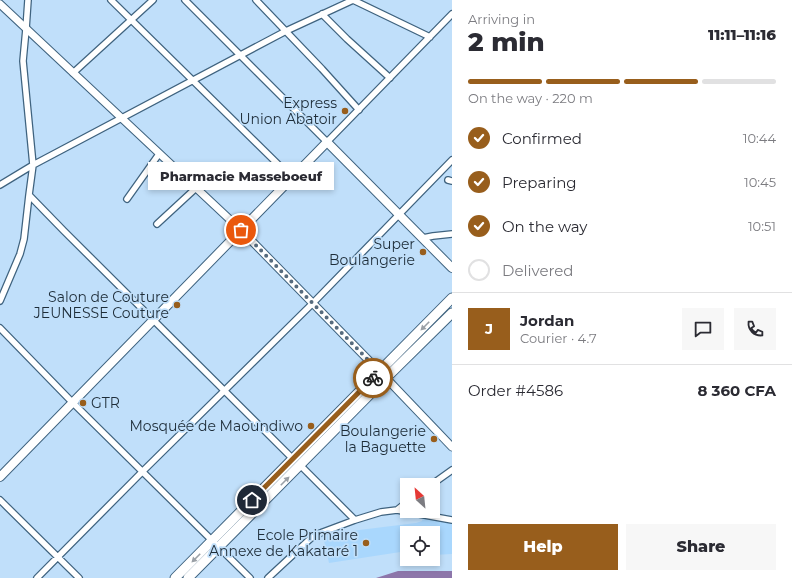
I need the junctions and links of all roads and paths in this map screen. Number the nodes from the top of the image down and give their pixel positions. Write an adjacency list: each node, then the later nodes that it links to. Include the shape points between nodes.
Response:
1 (28, 0): 11 (street)
2 (111, 0): 10 (street)
3 (153, 0): 10 (street)
4 (185, 0): 14 (street)
5 (256, 0): 12 (street)
6 (353, 0): 8 (street); 13 (street)
7 (0, 4): 11 (street)
8 (322, 14): 12 (street); 16 (street)
9 (452, 14): 13 (street)
10 (131, 20): 15 (street); 17 (street)
11 (26, 29): 15 (street); 23 (street, via 23,61)
12 (286, 32): 14 (street); 18 (street)
13 (430, 37): 16 (street)
14 (240, 56): 17 (street); 20 (street)
15 (73, 73): 19 (street)
16 (390, 78): 18 (street)
17 (193, 81): 19 (street); 24 (street)
18 (359, 110): 20 (street)
19 (122, 119): 21 (street); 23 (street)
20 (327, 142): 24 (main road); 29 (main road)
21 (159, 154): 26 (street); 28 (street)
22 (452, 160): 29 (street)
23 (34, 165): 25 (street); 27 (street)
24 (292, 178): 31 (main road)
25 (0, 185)
26 (196, 188): 30 (street); 31 (street)
27 (29, 195): 36 (street, via 20,254); 39 (street)
28 (128, 199)
29 (399, 214): 33 (main road); 37 (street)
30 (157, 224)
31 (241, 230): 37 (street); 39 (main road)
32 (452, 234): 33 (street)
33 (423, 238): 34 (main road)
34 (452, 268)
35 (452, 298): 41 (main road, one-way to 41)
36 (0, 301)
37 (313, 303): 41 (street); 42 (street)
38 (452, 313): 41 (main road)
39 (153, 320): 42 (street); 43 (main road)
40 (0, 328): 43 (street)
41 (383, 375): 44 (street); 45 (main road); 46 (main road)
42 (225, 390): 45 (street); 48 (street)
43 (72, 402): 48 (street); 49 (main road)
44 (452, 446)
45 (292, 459): 56 (main road)
46 (300, 465): 54 (street); 56 (main road, one-way to 46)
47 (452, 470): 50 (street)
48 (143, 471): 56 (street); 57 (street)
49 (0, 477)
50 (440, 479)
51 (0, 500): 57 (street)
52 (400, 508): 53 (street)
53 (397, 510): 54 (street); 55 (street)
54 (355, 520): 63 (street, via 316,535)
55 (452, 520)
56 (215, 544): 60 (main road, one-way to 60); 61 (main road); 62 (street)
57 (58, 558): 58 (street); 59 (street)
58 (37, 578)
59 (79, 578)
60 (175, 578)
61 (188, 578)
62 (250, 578)
63 (268, 578)

